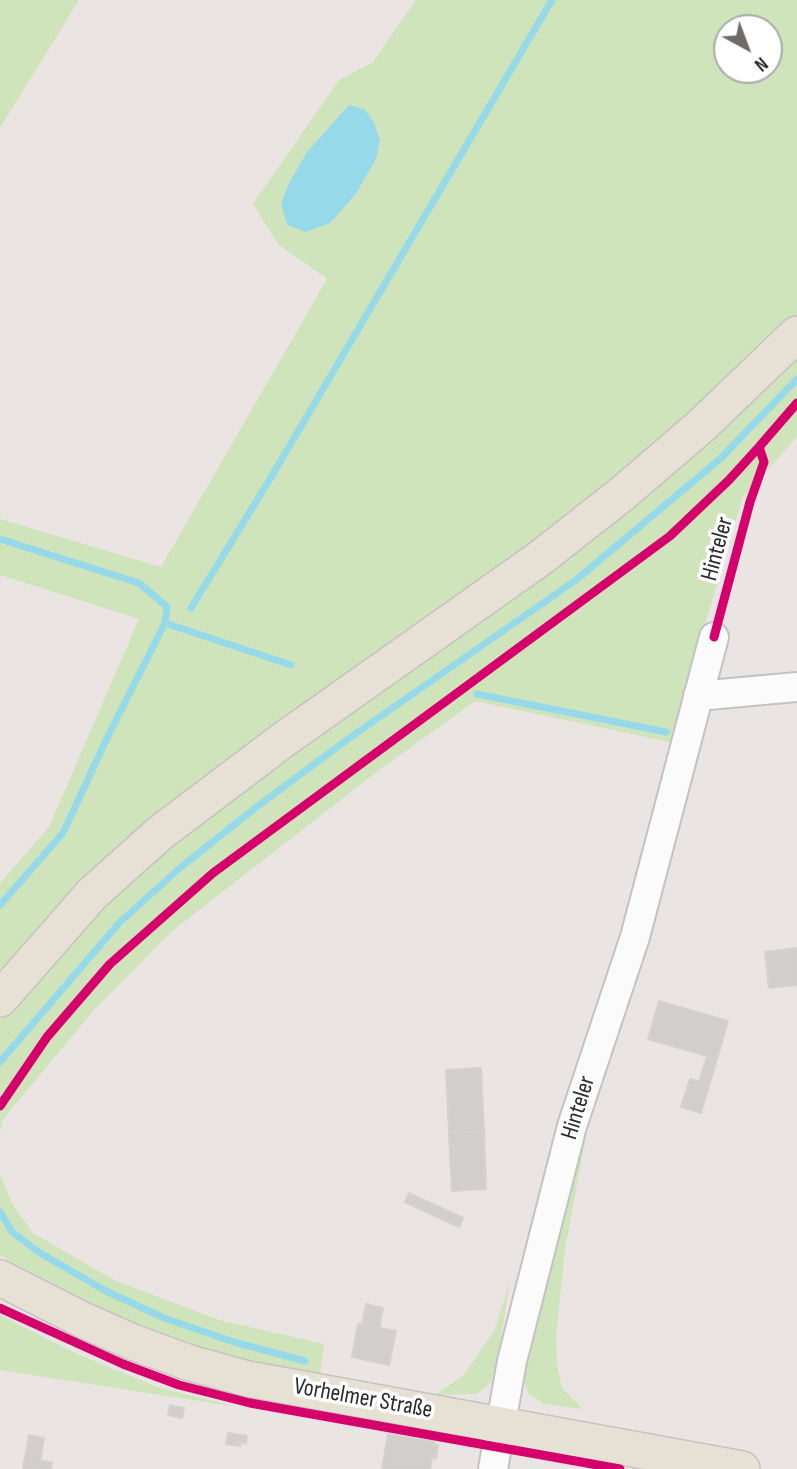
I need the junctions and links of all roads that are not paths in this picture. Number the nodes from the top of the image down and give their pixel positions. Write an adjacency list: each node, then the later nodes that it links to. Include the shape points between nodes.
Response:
1 (797, 334): 5 (main road, via 701,426 539,559 160,833 92,894)
2 (714, 637): 4 (street, Hinteler)
3 (797, 687): 4 (street)
4 (698, 696): 7 (street, Hinteler, via 635,937 572,1126 518,1337)
5 (0, 999)
6 (0, 1278): 7 (main road, Vorhelmer Straße, via 85,1321 190,1363 248,1379)
7 (501, 1425): 8 (main road, Vorhelmer Straße); 9 (street, Hinteler)
8 (720, 1467)
9 (494, 1469)

